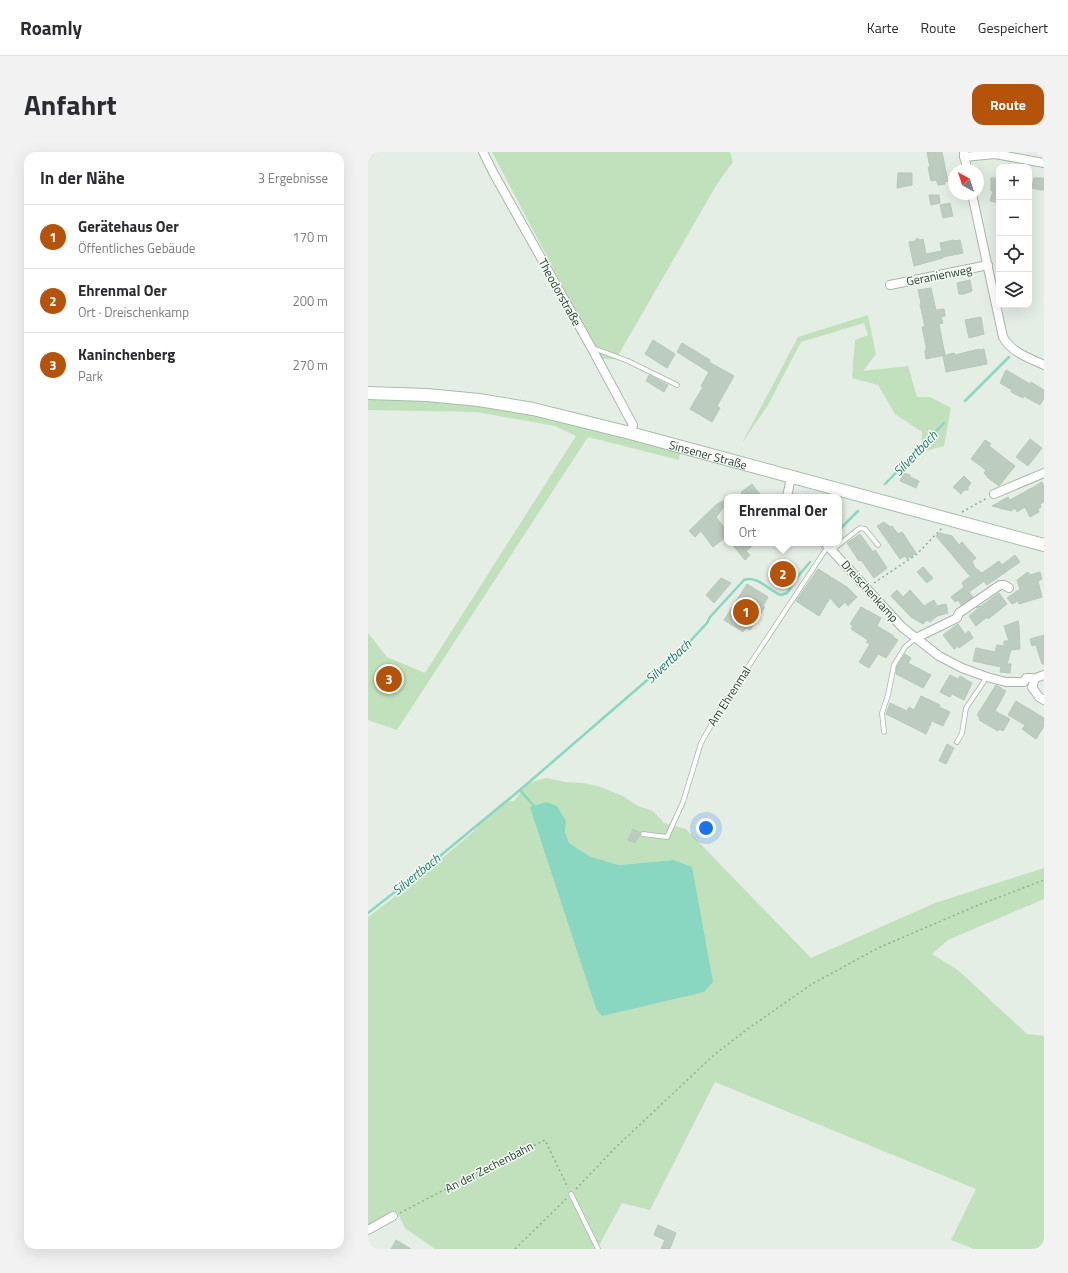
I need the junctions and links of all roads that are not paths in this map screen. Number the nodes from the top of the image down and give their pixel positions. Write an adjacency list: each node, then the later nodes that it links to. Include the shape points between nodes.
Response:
1 (483, 152): 8 (street, Theodorstraße)
2 (964, 154): 3 (street, via 995,154); 4 (street)
3 (1044, 163)
4 (966, 164)
5 (973, 200): 6 (street)
6 (988, 265): 7 (street, Geranienweg); 9 (street, via 1003,336 1018,352)
7 (890, 285)
8 (591, 347): 10 (lane, via 628,360); 12 (street, Theodorstraße, via 633,425)
9 (1044, 365)
10 (677, 385)
11 (368, 393): 12 (main road, Sinsener Straße, via 479,400 534,409)
12 (630, 433): 14 (main road, Sinsener Straße)
13 (1044, 473): 16 (street)
14 (791, 477): 15 (street); 19 (main road, Sinsener Straße)
15 (788, 494)
16 (994, 494)
17 (842, 538): 18 (lane, via 860,528 865,529)
18 (878, 545)
19 (1044, 545)
20 (828, 546): 22 (street, Dreischenkamp, via 902,628); 29 (lane, Am Ehrenmal, via 709,727 701,743 683,802 667,837)
21 (1010, 588): 22 (street, via 1000,585 959,613 957,618)
22 (916, 638): 24 (street, Dreischenkamp, via 939,656); 27 (lane, via 905,647 894,665 882,713)
23 (1044, 675): 25 (street, Dreischenkamp)
24 (987, 677): 25 (street, Dreischenkamp, via 1006,682 1024,682 1029,678); 28 (lane, via 966,708 962,733)
25 (1032, 683): 26 (street)
26 (1044, 700)
27 (884, 732)
28 (957, 742)
29 (643, 834)
30 (571, 1194): 33 (lane)
31 (393, 1216): 32 (street)
32 (368, 1230)
33 (598, 1249)

